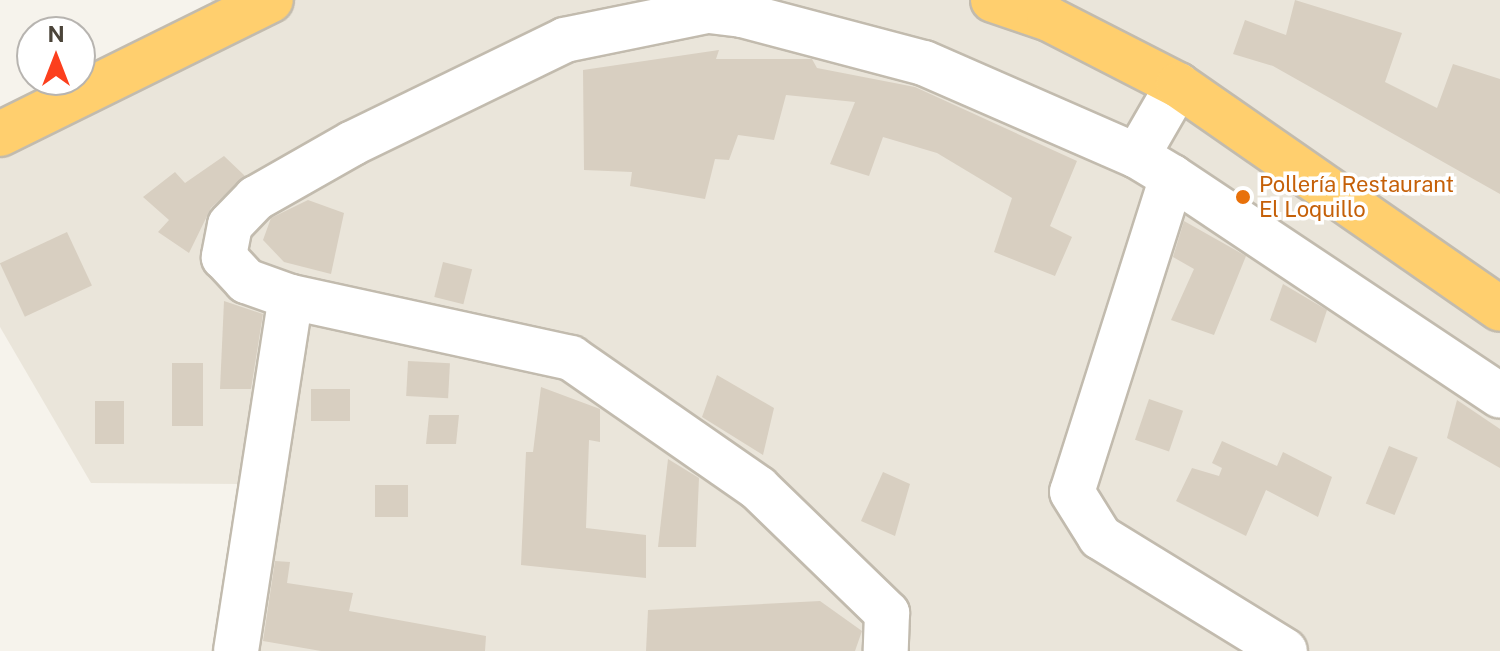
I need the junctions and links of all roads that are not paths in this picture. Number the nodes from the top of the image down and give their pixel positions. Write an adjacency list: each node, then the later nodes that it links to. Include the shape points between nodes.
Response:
1 (271, 0): 5 (highway)
2 (993, 0): 4 (highway, via 1049,19)
3 (743, 8): 6 (street, via 924,63); 7 (street, via 565,40 256,198 230,225 224,257 246,281)
4 (1178, 85): 6 (street); 8 (highway)
5 (0, 134)
6 (1154, 166): 9 (street); 12 (street, via 1072,492 1100,537)
7 (291, 297): 10 (street); 11 (street, via 571,358 758,488 887,613)
8 (1500, 309)
9 (1500, 396)
10 (236, 651)
11 (886, 651)
12 (1285, 651)

